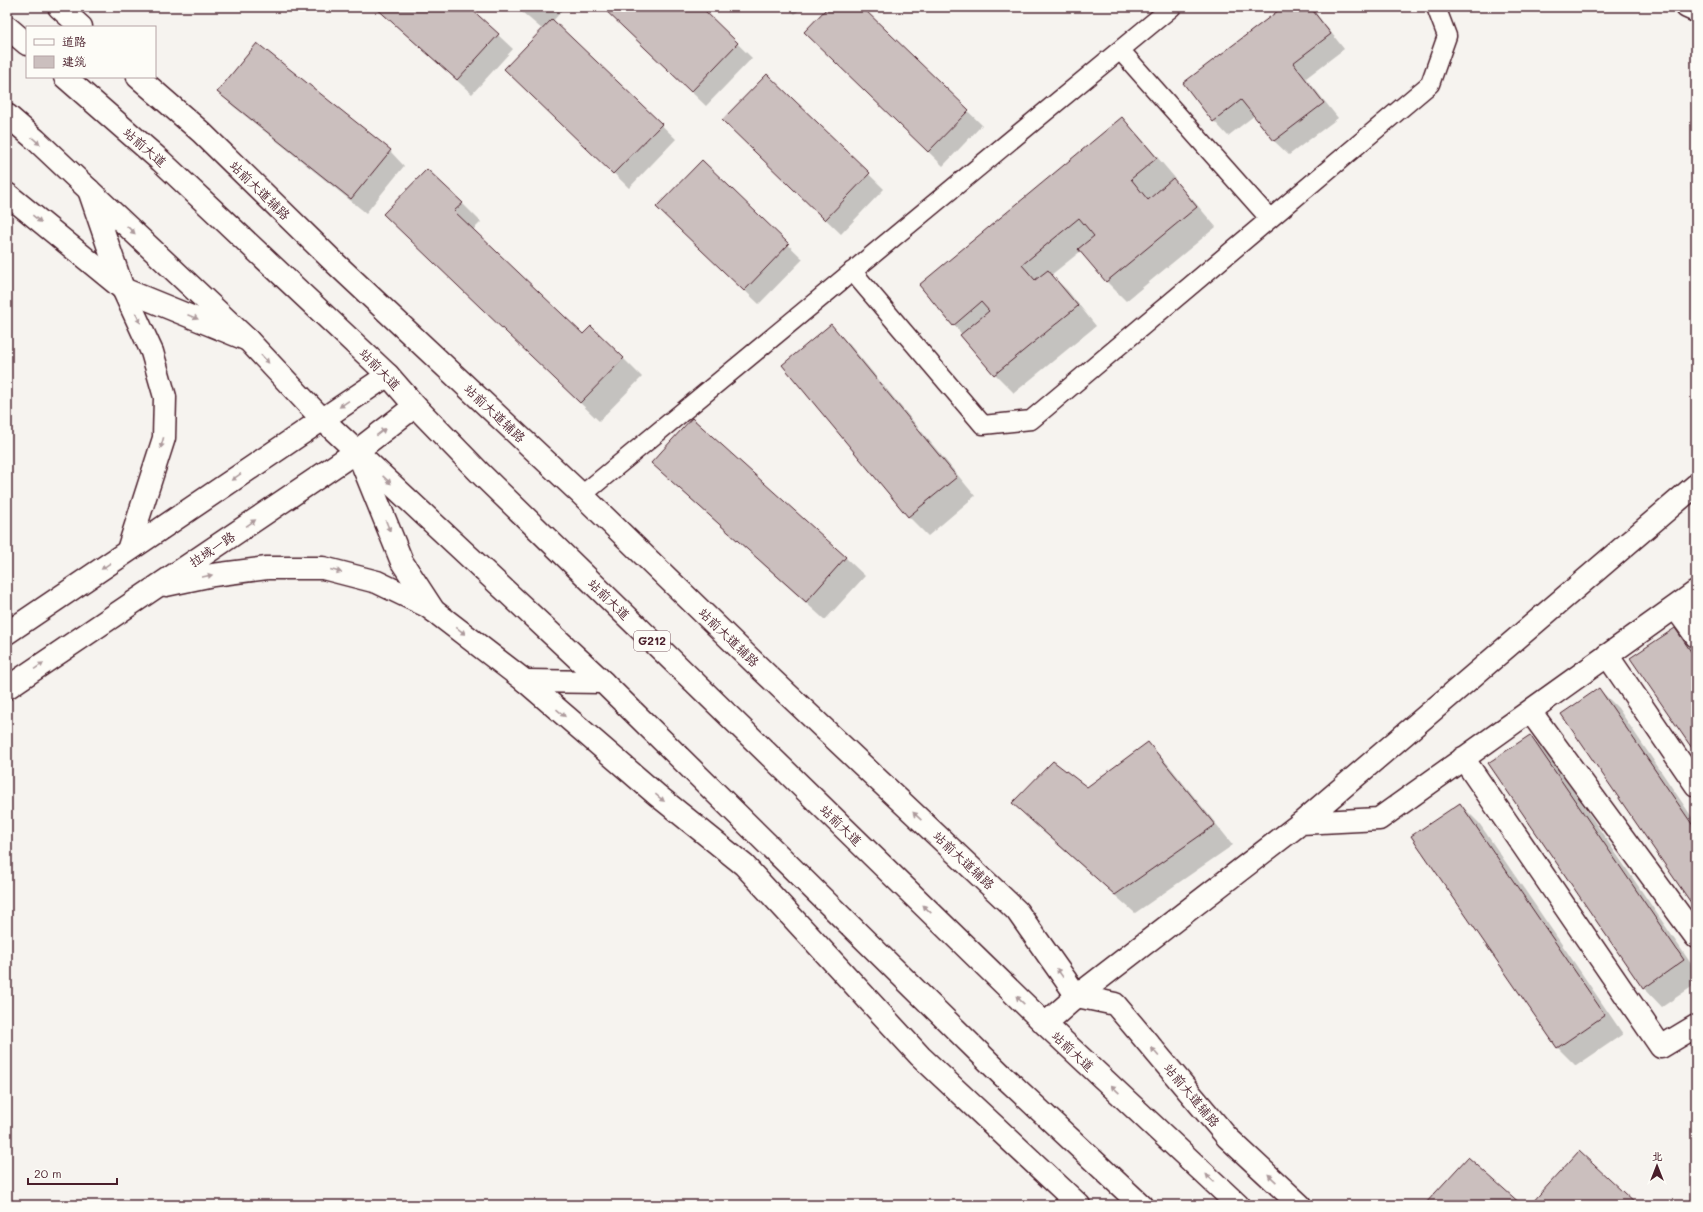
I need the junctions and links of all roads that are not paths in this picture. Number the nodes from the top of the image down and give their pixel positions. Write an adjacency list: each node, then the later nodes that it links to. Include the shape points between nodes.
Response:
1 (59, 7): 6 (main road)
2 (1172, 7): 9 (lane)
3 (1436, 7): 15 (lane, via 1447,36 1430,84)
4 (1687, 7): 5 (main road)
5 (1696, 11)
6 (80, 26)
7 (7, 27): 8 (main road)
8 (26, 43)
9 (1120, 50): 15 (lane); 16 (lane)
10 (66, 78): 19 (main road, 站前大道 / G212, via 161,161)
11 (139, 78): 24 (main road, 站前大道辅路, via 201,132 335,263)
12 (7, 115): 13 (main road, one-way to 13)
13 (89, 190): 17 (main road); 18 (main road, one-way to 18)
14 (7, 194): 17 (main road, one-way to 17)
15 (1270, 219): 16 (lane, via 1031,420 983,425)
16 (852, 271): 24 (lane)
17 (123, 289): 18 (main road, one-way to 18); 25 (main road, one-way to 25, via 152,352 165,397 164,438)
18 (248, 340): 21 (main road, one-way to 21)
19 (388, 375): 20 (main road, 站前大道 / G212); 21 (main road, one-way to 21)
20 (415, 406): 22 (main road, 拉域一路, one-way to 20); 42 (main road, 站前大道 / G212, one-way to 20, via 481,474)
21 (322, 419): 22 (main road); 25 (main road, one-way to 25)
22 (357, 451): 26 (main road, 拉域一路, one-way to 22); 29 (main road, one-way to 29, via 402,562); 34 (main road, one-way to 34)
23 (1696, 485): 39 (main road)
24 (582, 495): 41 (main road, 站前大道辅路, one-way to 24, via 1017,911 764,672)
25 (128, 550): 30 (main road, one-way to 30)
26 (155, 588): 29 (main road, one-way to 29, via 213,575 267,568 323,568 377,582); 35 (main road, 拉域一路, one-way to 26)
27 (1696, 592): 28 (main road)
28 (1675, 607): 31 (main road); 32 (main road)
29 (434, 611): 33 (main road, one-way to 33)
30 (7, 633)
31 (1696, 636)
32 (1607, 655): 36 (main road); 38 (main road)
33 (525, 681): 34 (main road); 44 (main road, one-way to 44, via 657,795 744,865 920,1056)
34 (603, 682): 45 (main road, via 1001,1074)
35 (7, 688)
36 (1530, 711): 37 (main road); 40 (main road)
37 (1463, 758): 39 (main road, via 1379,819); 43 (main road, via 1661,1047)
38 (1696, 785)
39 (1301, 823): 41 (main road)
40 (1696, 937)
41 (1077, 996): 42 (main road); 47 (main road, 站前大道辅路, one-way to 41, via 1227,1137 1115,1004)
42 (1045, 1024): 46 (main road, 站前大道 / G212, one-way to 42)
43 (1696, 1026)
44 (1079, 1205)
45 (1141, 1205)
46 (1238, 1205)
47 (1300, 1205)

